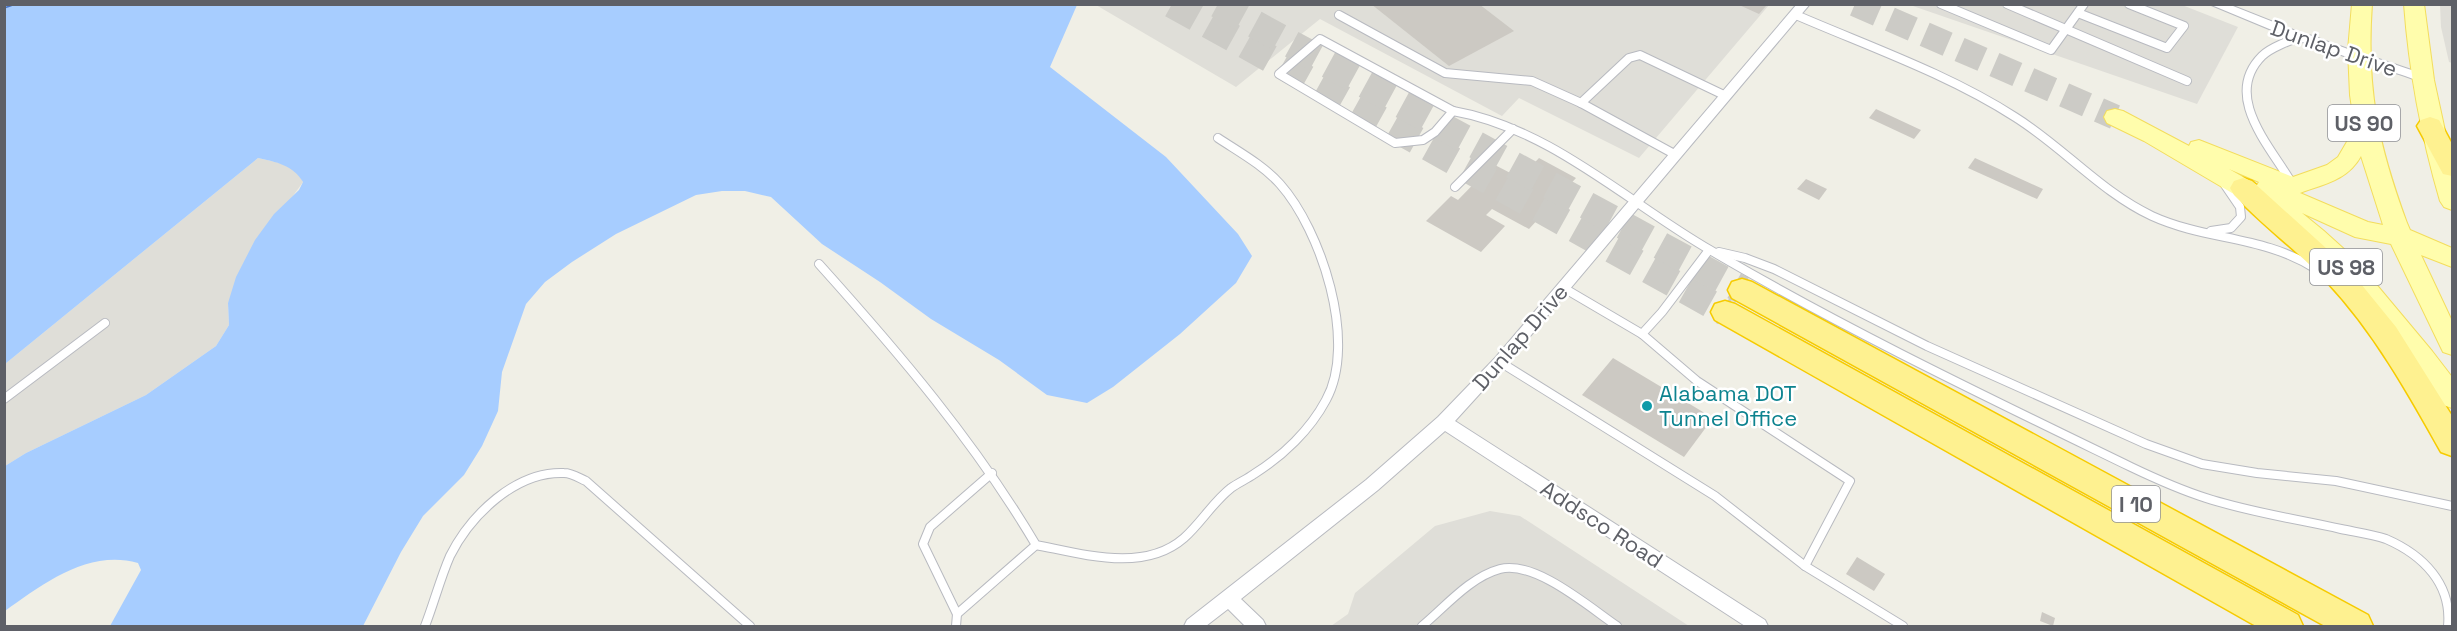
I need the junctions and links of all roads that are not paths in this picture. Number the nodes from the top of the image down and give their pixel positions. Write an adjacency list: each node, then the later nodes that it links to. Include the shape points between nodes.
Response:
1 (1941, 4): 11 (lane, via 2051,50)
2 (2007, 4): 11 (lane)
3 (2084, 4): 9 (lane)
4 (2129, 4): 9 (lane, via 2184,26 2167,48)
5 (2215, 4): 12 (street, Dunlap Drive)
6 (2362, 4): 13 (main road, US 90)
7 (2414, 4): 14 (main road, US 90)
8 (1800, 10): 16 (street, Dunlap Drive); 32 (lane, via 1982,97 2026,124 2130,204 2169,223)
9 (2078, 13): 11 (lane)
10 (1339, 15): 17 (lane, via 1445,73 1532,81)
11 (2066, 29): 15 (lane)
12 (2302, 38): 13 (lane, Dunlap Drive); 27 (lane, via 2269,49 2258,60 2246,91 2248,109 2258,131)
13 (2358, 59): 14 (lane, Dunlap Drive); 21 (main road, US 90)
14 (2420, 77): 19 (main road, US 90)
15 (2187, 81)
16 (1726, 96): 17 (lane, via 1640,55 1629,58); 24 (street, Dunlap Drive)
17 (1581, 103): 24 (lane)
18 (1453, 111): 18 (lane, via 1320,39 1279,74 1395,143 1412,145 1428,140); 20 (lane, via 1481,116)
19 (2430, 126): 25 (highway); 30 (main road, US 90)
20 (1514, 129): 28 (lane); 31 (lane, via 1590,171)
21 (2365, 130): 27 (main road, via 2346,163); 33 (main road, US 90)
22 (1218, 138): 51 (lane, via 1265,169 1281,185 1311,233 1338,322 1339,356 1334,385 1308,428 1229,490 1187,536 1169,549 1149,556 1100,557)
23 (2170, 146): 26 (main road, US 98); 27 (main road, US 98 / US 98, via 2123,121); 33 (main road, via 2364,231)
24 (1676, 155): 31 (street, Dunlap Drive)
25 (2452, 166)
26 (2210, 169): 29 (main road, US 98); 32 (lane, via 2236,200 2241,217 2226,230)
27 (2293, 186): 33 (main road, US 98 / US 98, via 2371,219)
28 (1455, 188)
29 (2243, 188): 40 (highway, via 2315,253); 45 (main road, US 98, via 2277,208 2329,249 2398,326)
30 (2452, 201)
31 (1635, 203): 34 (lane); 39 (street, Dunlap Drive)
32 (2200, 232): 37 (lane, via 2276,248 2301,258)
33 (2399, 236): 35 (main road, US 98); 43 (main road, US 90)
34 (1709, 250): 42 (lane); 50 (lane, via 1774,269 1927,346 2146,444 2202,464 2336,481); 66 (lane, via 1868,336 2135,469 2206,498 2348,529 2408,551 2432,571 2447,593 2451,611)
35 (2452, 258)
36 (819, 264): 49 (lane, via 914,369)
37 (2323, 275)
38 (2331, 282): 40 (lane)
39 (1562, 287): 42 (lane); 44 (street, Dunlap Drive)
40 (2373, 315): 48 (highway)
41 (105, 323): 46 (lane)
42 (1642, 334): 52 (lane, via 1697,381 1850,481)
43 (2452, 345)
44 (1500, 362): 47 (street, Dunlap Drive); 52 (lane, via 1715,496)
45 (2452, 397)
46 (4, 399)
47 (1444, 422): 53 (street, Dunlap Drive); 62 (street, Addsco Road)
48 (2452, 443)
49 (992, 473): 51 (lane); 54 (lane, via 930,527 923,544)
50 (2452, 506)
51 (1036, 545): 54 (lane)
52 (1805, 566): 63 (lane)
53 (1229, 599): 58 (street, Dunlap Drive); 59 (street)
54 (957, 614): 57 (lane)
55 (745, 625): 56 (lane, via 586,481 566,473 531,479 480,514 450,556)
56 (425, 627)
57 (956, 627)
58 (1193, 627)
59 (1257, 627)
60 (1422, 627): 61 (lane, via 1480,578 1502,568 1541,576)
61 (1617, 627)
62 (1759, 627)
63 (1903, 627)
64 (2286, 627): 65 (highway, I 10, via 1733,301)
65 (2356, 627)
66 (2448, 627)

